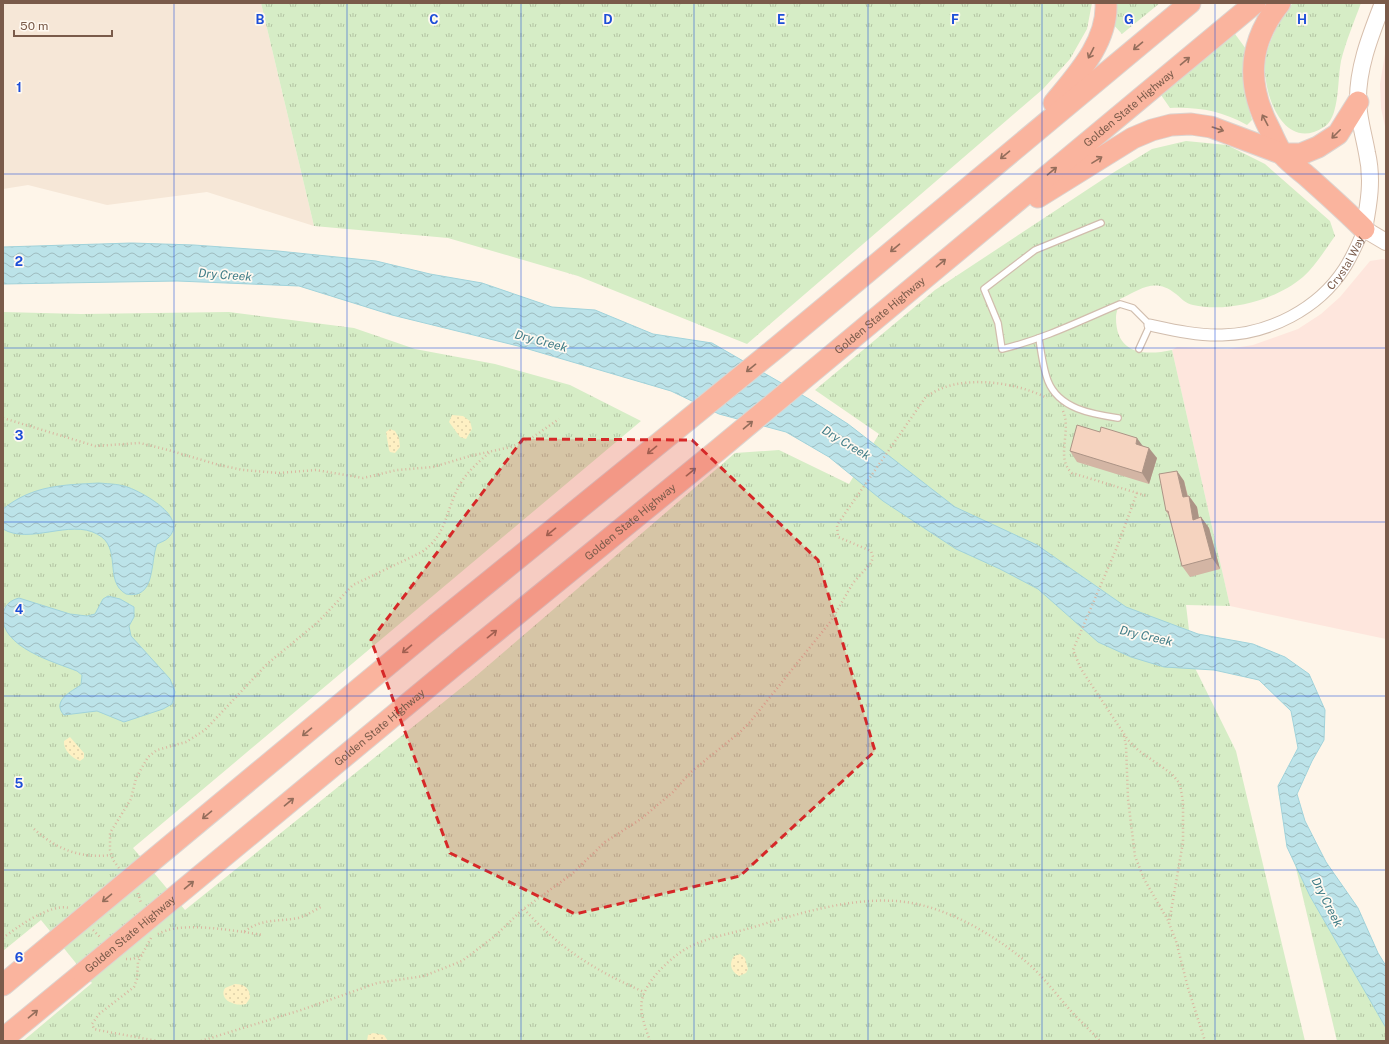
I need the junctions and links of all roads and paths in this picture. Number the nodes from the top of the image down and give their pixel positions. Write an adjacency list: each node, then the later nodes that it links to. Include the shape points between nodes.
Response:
1 (1106, 3): 7 (highway, one-way to 7, via 1104,25 1085,66)
2 (1190, 3): 7 (highway, one-way to 7)
3 (1255, 3): 11 (highway, Golden State Highway, one-way to 3)
4 (1280, 3): 8 (highway, one-way to 4, via 1261,113 1255,95 1253,76 1258,40 1265,24)
5 (1384, 3): 6 (street, Crystal Way, via 1362,64)
6 (1358, 102): 8 (highway, one-way to 8, via 1338,134 1300,154); 10 (street, Crystal Way, via 1370,172 1369,204)
7 (1024, 140): 37 (highway, one-way to 37, bridge, via 781,344 437,624)
8 (1283, 154): 10 (highway); 11 (highway, one-way to 8, via 1133,138 1152,130 1171,125 1211,127)
9 (1100, 223): 14 (lane, via 1035,250 984,289 998,323 1002,348)
10 (1364, 229): 12 (street); 13 (street, Crystal Way, via 1343,270 1330,287 1299,312 1281,322 1261,329 1222,335 1176,331)
11 (969, 240): 39 (highway, Golden State Highway, one-way to 11, bridge)
12 (1386, 242)
13 (1150, 325): 14 (lane, via 1133,308 1120,304); 15 (lane)
14 (1038, 338): 19 (lane, via 1048,381 1059,398 1083,412)
15 (1139, 349)
16 (1050, 400): 31 (path, via 1025,389 966,382 931,393 919,404 837,526 836,533 842,540 868,549 873,557 871,563 853,583 831,621 740,732 699,764 673,792 641,819 605,842 568,878)
17 (1058, 406): 22 (path, via 1063,410 1067,423 1064,451 1067,469 1072,473)
18 (3, 418): 21 (path, via 95,446 140,444 255,472 316,470 363,478 397,470 432,467)
19 (1118, 418)
20 (559, 419): 21 (path, via 526,441)
21 (489, 452): 26 (path, via 458,487 442,532 430,546 353,585 318,622 267,664 205,730 193,739 157,750 148,757 136,778 131,799 110,833)
22 (1137, 493): 23 (path); 24 (path, via 1117,547 1074,645 1074,654 1081,669)
23 (1147, 496)
24 (1123, 732): 32 (path, via 1135,856 1144,879); 32 (path, via 1138,750 1177,779 1182,792 1183,842)
25 (34, 829): 26 (path, via 50,842 69,852 91,856)
26 (111, 855): 27 (path)
27 (121, 870)
28 (137, 891): 30 (path)
29 (321, 907): 33 (path, via 300,917 261,921)
30 (142, 908)
31 (524, 909): 38 (path, via 575,956); 41 (path, via 474,953 441,971 377,983)
32 (1169, 923): 44 (path)
33 (244, 932): 35 (path); 36 (path, via 205,928 174,929 160,933)
34 (152, 934): 36 (path)
35 (263, 935)
36 (150, 943): 40 (path, via 138,962 134,987 99,1014 92,1024 94,1029)
37 (3, 985)
38 (644, 992): 42 (path, via 641,1007); 43 (path, via 672,959 697,944 783,919 836,907 876,901 904,902 926,906 958,919 1009,949 1040,975)
39 (3, 1039)
40 (157, 1041)
41 (201, 1041)
42 (650, 1041)
43 (1100, 1041)
44 (1205, 1041)

